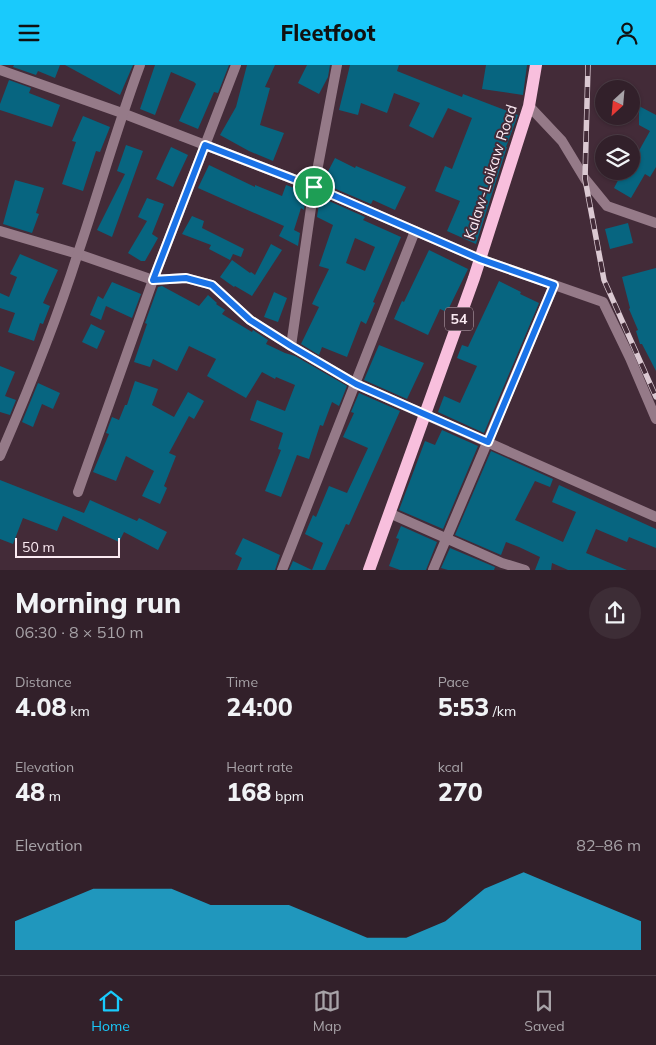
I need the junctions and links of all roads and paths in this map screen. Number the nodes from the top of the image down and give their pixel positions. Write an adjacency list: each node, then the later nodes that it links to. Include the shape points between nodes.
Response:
1 (140, 65): 7 (street)
2 (236, 65): 8 (street)
3 (337, 65): 9 (street)
4 (536, 65): 6 (main road, Kalaw-Loikaw Road / 54)
5 (0, 70): 7 (street)
6 (528, 106): 10 (street, via 562,141 585,179 607,206); 14 (main road, Kalaw-Loikaw Road / 54)
7 (122, 113): 8 (street); 13 (street)
8 (205, 145): 9 (street); 15 (street)
9 (314, 187): 12 (street); 17 (street)
10 (656, 223)
11 (0, 231): 13 (street)
12 (415, 231): 14 (street); 18 (street)
13 (78, 254): 15 (street); 22 (street, via 36,372)
14 (480, 259): 16 (street); 19 (main road, Kalaw-Loikaw Road / 54)
15 (153, 280): 17 (street, via 186,278 212,285 250,320); 23 (street)
16 (554, 285): 20 (street, via 603,302); 21 (street)
17 (291, 346): 18 (street)
18 (356, 384): 19 (street); 27 (street)
19 (424, 414): 21 (street); 24 (main road, Kalaw-Loikaw Road / 54)
20 (656, 419)
21 (488, 442): 25 (street); 26 (street)
22 (0, 456)
23 (78, 493)
24 (389, 513): 26 (street); 28 (main road, Kalaw-Loikaw Road / 54)
25 (656, 517)
26 (446, 540): 29 (street); 30 (street)
27 (282, 570)
28 (369, 570)
29 (433, 570)
30 (525, 570)

